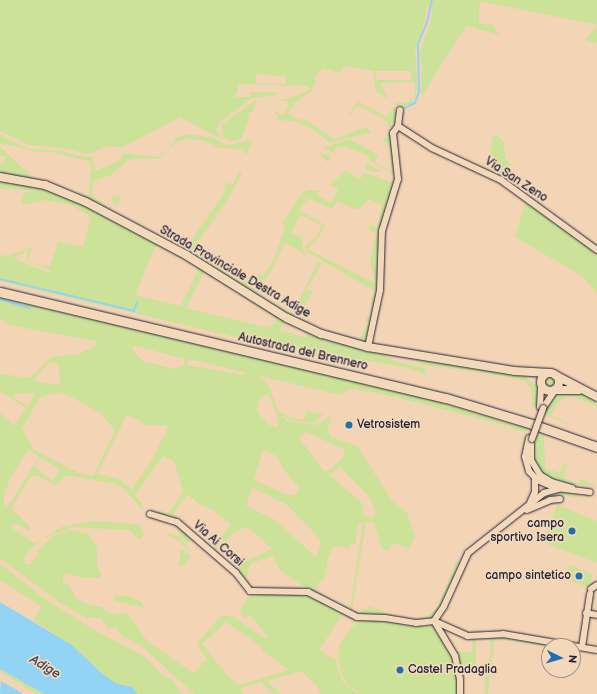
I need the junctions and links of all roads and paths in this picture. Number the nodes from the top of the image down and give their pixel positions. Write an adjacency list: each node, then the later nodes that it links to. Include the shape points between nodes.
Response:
1 (400, 110): 2 (street)
2 (398, 126): 4 (street, Via San Zeno, via 432,148 501,180); 7 (street, via 393,133 398,179 382,231 380,290)
3 (0, 176): 7 (main road, Strada Provinciale Destra Adige, via 67,193 186,255 287,318 322,334)
4 (597, 250)
5 (0, 287): 15 (highway, Autostrada del Brennero, via 448,393 541,420)
6 (0, 292): 16 (highway, Autostrada del Brennero, via 446,398)
7 (368, 347): 8 (main road, Strada Provinciale Destra Adige)
8 (514, 371): 9 (main road, Strada Provinciale Destra Adige); 10 (main road, Strada Provinciale Destra Adige)
9 (552, 374): 10 (main road, via 543,377); 11 (main road, via 559,384); 12 (main road, Strada Provinciale Destra Adige)
10 (541, 384): 11 (main road, via 547,391); 14 (street)
11 (555, 390): 12 (main road, Strada Provinciale Destra Adige, via 571,388); 14 (street)
12 (588, 393): 13 (main road, Strada Provinciale Destra Adige)
13 (597, 397)
14 (541, 407): 17 (street, bridge, via 531,438 530,457)
15 (597, 441)
16 (597, 447)
17 (537, 476): 18 (street); 19 (street); 21 (street)
18 (552, 482): 19 (street); 22 (street)
19 (544, 484): 20 (street); 21 (street); 23 (street)
20 (558, 489): 22 (street); 23 (street)
21 (535, 493): 25 (street)
22 (594, 493)
23 (542, 494): 25 (street)
24 (560, 499): 25 (street, via 550,500)
25 (522, 512): 30 (street, via 468,553 444,606)
26 (150, 514): 30 (street, Via Ai Corsi, via 177,522 236,573 250,591 308,592 357,617)
27 (593, 589): 28 (street)
28 (586, 613): 29 (street); 31 (street)
29 (597, 615)
30 (432, 622): 31 (street, via 468,636 503,634); 33 (street, via 455,656)
31 (582, 647): 32 (street)
32 (597, 650)
33 (460, 694)

